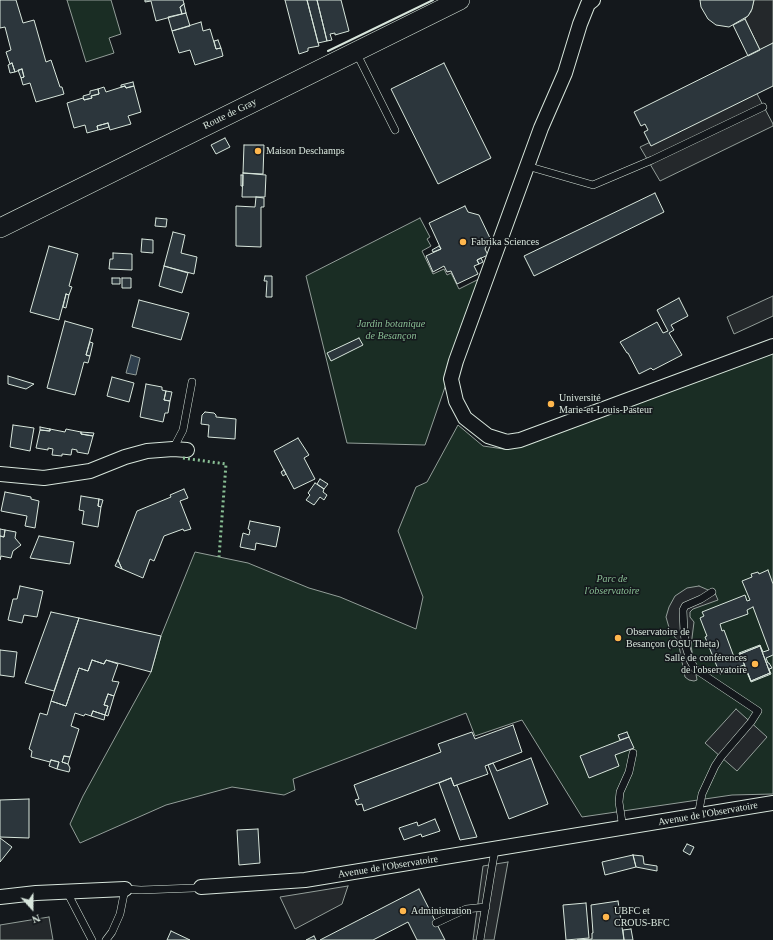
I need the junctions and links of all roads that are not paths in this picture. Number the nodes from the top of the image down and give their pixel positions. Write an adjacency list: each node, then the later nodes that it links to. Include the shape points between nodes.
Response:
1 (460, 0): 3 (main road, Route de Gray)
2 (589, 1): 6 (street, via 565,73)
3 (356, 51): 5 (lane); 7 (main road, Route de Gray)
4 (763, 107): 6 (lane, via 593,185)
5 (395, 130)
6 (527, 166): 8 (street, via 456,361 452,379 456,401 465,418 488,436 507,442 520,440)
7 (0, 228)
8 (773, 346)
9 (192, 382): 10 (lane, via 183,430)
10 (173, 449): 11 (street); 12 (street, via 147,451 90,471 44,478)
11 (187, 450)
12 (0, 474)
13 (712, 592): 16 (lane, via 685,606 683,610 688,655 695,669 758,711 715,766 702,794)
14 (633, 753): 17 (lane, via 629,772 620,792)
15 (773, 803): 16 (street, Avenue de l'Observatoire)
16 (698, 816): 17 (street, Avenue de l'Observatoire)
17 (623, 829): 18 (street, Avenue de l'Observatoire)
18 (495, 849): 19 (street, Avenue de l'Observatoire, via 305,880); 23 (lane)
19 (201, 886): 20 (lane, Avenue de l'Observatoire)
20 (125, 889): 21 (street, Avenue de l'Observatoire); 26 (lane, via 120,914)
21 (67, 892): 22 (street, Avenue de l'Observatoire); 25 (lane)
22 (0, 896)
23 (486, 907): 24 (lane, via 466,908); 27 (lane)
24 (436, 923)
25 (92, 940)
26 (106, 940)
27 (480, 940)

